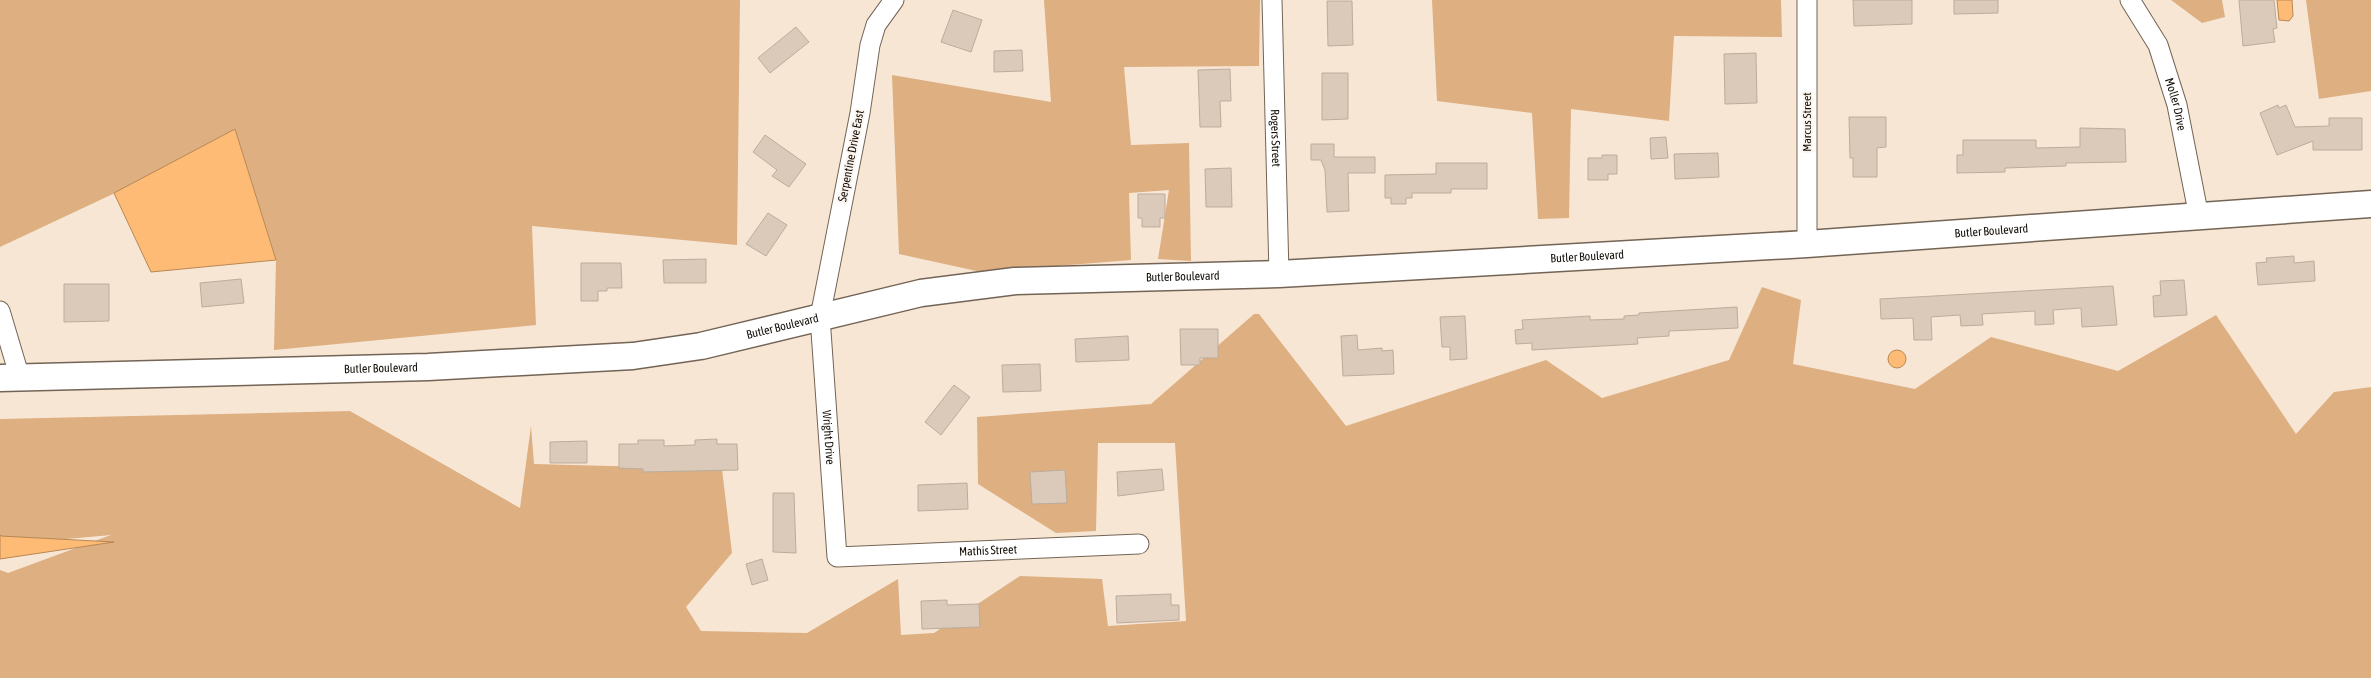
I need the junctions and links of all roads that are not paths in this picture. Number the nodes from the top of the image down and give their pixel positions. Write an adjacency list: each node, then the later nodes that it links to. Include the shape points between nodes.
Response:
1 (894, 0): 10 (street, Serpentine Drive East, via 876,25 870,45)
2 (1272, 0): 8 (street, Rogers Street)
3 (1807, 0): 7 (street, Marcus Street)
4 (2130, 0): 6 (street, Moller Drive, via 2158,45 2174,96)
5 (2371, 204): 6 (street, Butler Boulevard)
6 (2199, 217): 7 (street, Butler Boulevard)
7 (1807, 244): 8 (street, Butler Boulevard)
8 (1279, 274): 10 (street, Butler Boulevard, via 1015,281 921,293)
9 (0, 311): 11 (street)
10 (820, 317): 11 (street, Butler Boulevard, via 701,346 633,356 428,367); 13 (street, Wright Drive)
11 (10, 378)
12 (1139, 544): 13 (street, Mathis Street)
13 (837, 556)

